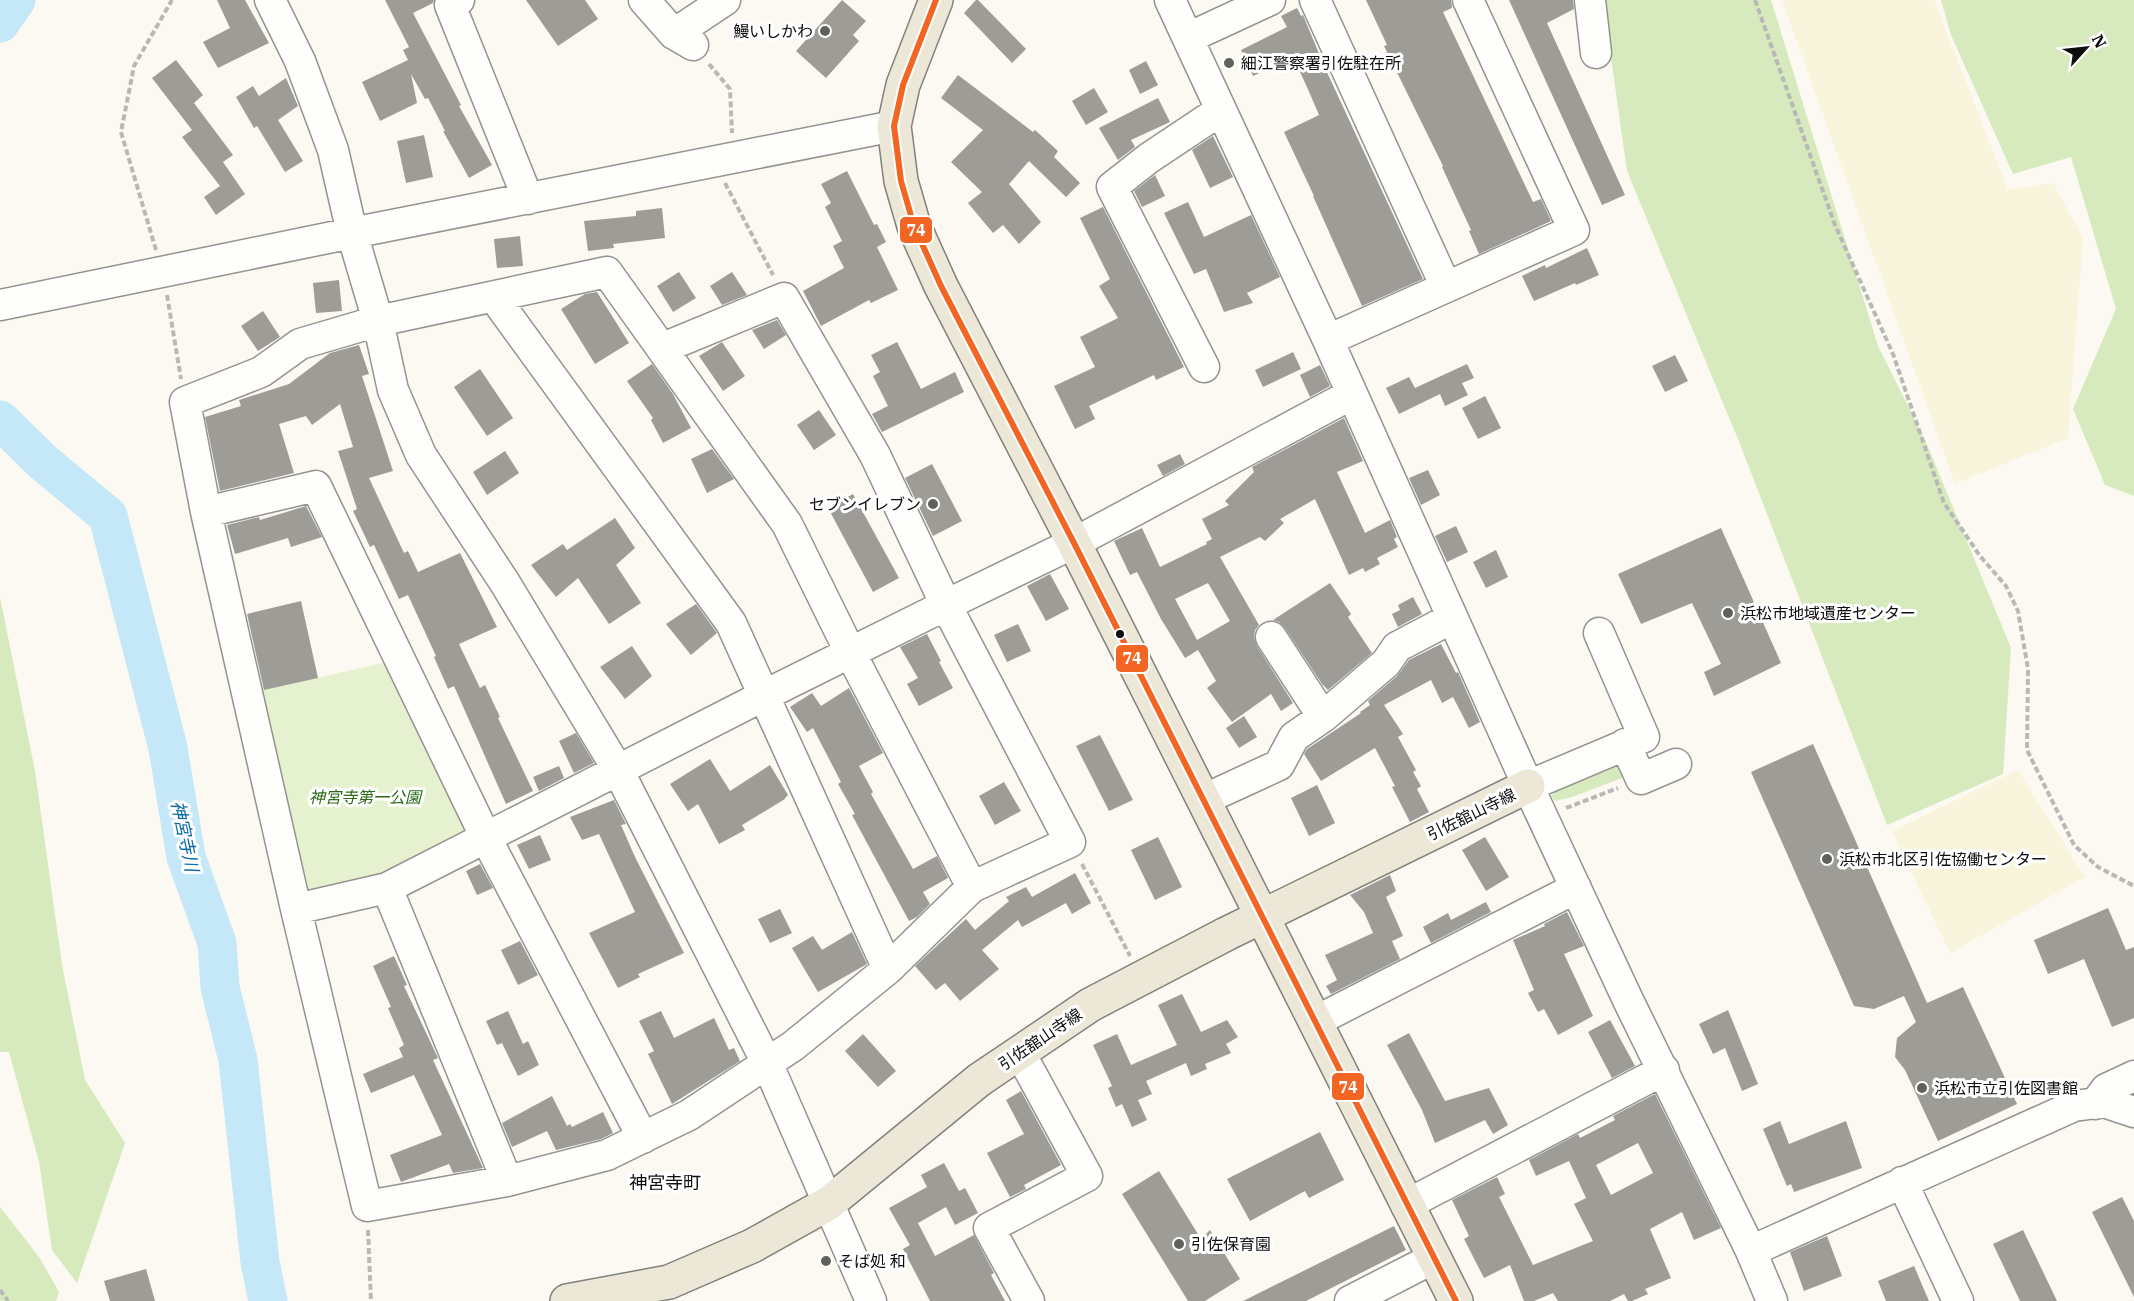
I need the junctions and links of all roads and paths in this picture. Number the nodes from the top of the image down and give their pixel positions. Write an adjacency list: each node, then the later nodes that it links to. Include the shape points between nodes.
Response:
1 (172, 0): 21 (path, via 134,66 121,132)
2 (270, 0): 20 (street, via 300,60 333,150)
3 (644, 0): 14 (street)
4 (725, 0): 14 (street)
5 (936, 0): 17 (main road, via 903,85)
6 (1170, 0): 13 (street)
7 (1270, 0): 13 (street)
8 (1315, 0): 22 (street)
9 (1468, 0): 22 (street, via 1574,230)
10 (1590, 0): 15 (street)
11 (1755, 0): 50 (path, via 1835,225 1893,354 1944,503 2006,586 2018,611 2028,669 2027,750 2074,845 2098,867)
12 (452, 2): 19 (street)
13 (1188, 39): 16 (street)
14 (684, 40): 18 (path, via 730,89)
15 (1596, 53)
16 (1221, 110): 27 (street); 29 (street, via 1112,187)
17 (894, 126): 18 (street); 33 (main road, via 901,181 914,226)
18 (724, 159): 19 (street); 24 (path)
19 (528, 199): 20 (street)
20 (352, 233): 21 (street); 26 (street)
21 (163, 271): 25 (street); 31 (path)
22 (1446, 287): 27 (street)
23 (494, 297): 26 (street); 28 (street, via 607,272); 39 (street, via 731,623)
24 (784, 298): 28 (street); 34 (street, via 875,455)
25 (0, 305)
26 (378, 321): 31 (street, via 300,344 261,372); 43 (street, via 393,390 421,454 506,584)
27 (1328, 340): 30 (street)
28 (663, 348): 38 (street, via 787,524)
29 (1204, 368)
30 (1352, 394): 33 (street); 35 (street)
31 (185, 402): 32 (street)
32 (206, 512): 48 (street, via 315,486); 54 (street)
33 (1074, 543): 34 (street); 46 (main road)
34 (946, 605): 38 (street); 49 (street)
35 (1452, 618): 40 (street, via 1397,647 1386,663); 45 (street)
36 (1599, 633): 41 (street, via 1644,736)
37 (1271, 637): 40 (street)
38 (851, 654): 39 (street); 51 (street)
39 (765, 695): 43 (street); 56 (street)
40 (1323, 717): 46 (street, via 1294,737 1279,765)
41 (1625, 744): 44 (street); 45 (street)
42 (1676, 764): 44 (street)
43 (618, 770): 48 (street); 60 (street)
44 (1641, 779): 47 (path)
45 (1528, 786): 53 (street); 55 (main road, 引佐舘山寺線)
46 (1203, 800): 55 (main road)
47 (1557, 812)
48 (486, 838): 52 (street); 65 (street)
49 (1071, 842): 51 (street); 57 (path)
50 (2134, 886)
51 (972, 887): 56 (street)
52 (387, 888): 54 (street); 66 (street)
53 (1576, 888): 58 (street); 61 (street)
54 (296, 909): 70 (street)
55 (1261, 916): 57 (main road, 引佐舘山寺線); 58 (main road)
56 (888, 969): 60 (street)
57 (1141, 977): 59 (main road, 引佐舘山寺線, via 1090,1005)
58 (1314, 1022): 69 (main road)
59 (1020, 1053): 68 (main road, 引佐舘山寺線, via 979,1080); 78 (street, via 1087,1176 989,1228)
60 (768, 1065): 65 (street, via 689,1115); 68 (street)
61 (1664, 1070): 69 (street); 71 (street)
62 (2134, 1076): 63 (street, via 2106,1089)
63 (2095, 1104): 64 (street, via 2104,1102); 67 (street, via 2074,1106)
64 (2134, 1112)
65 (643, 1138): 66 (street, via 607,1155)
66 (507, 1181): 70 (street)
67 (1902, 1182): 71 (street); 82 (street)
68 (829, 1203): 76 (main road, 引佐舘山寺線, via 752,1246 669,1282); 77 (street)
69 (1406, 1205): 72 (main road)
70 (367, 1206): 75 (path)
71 (1751, 1251): 81 (street)
72 (1434, 1258): 79 (street); 80 (main road)
73 (0, 1290): 74 (path)
74 (8, 1301)
75 (371, 1301)
76 (567, 1301)
77 (871, 1301)
78 (1029, 1301)
79 (1350, 1301)
80 (1456, 1301)
81 (1772, 1301)
82 (1958, 1301)

